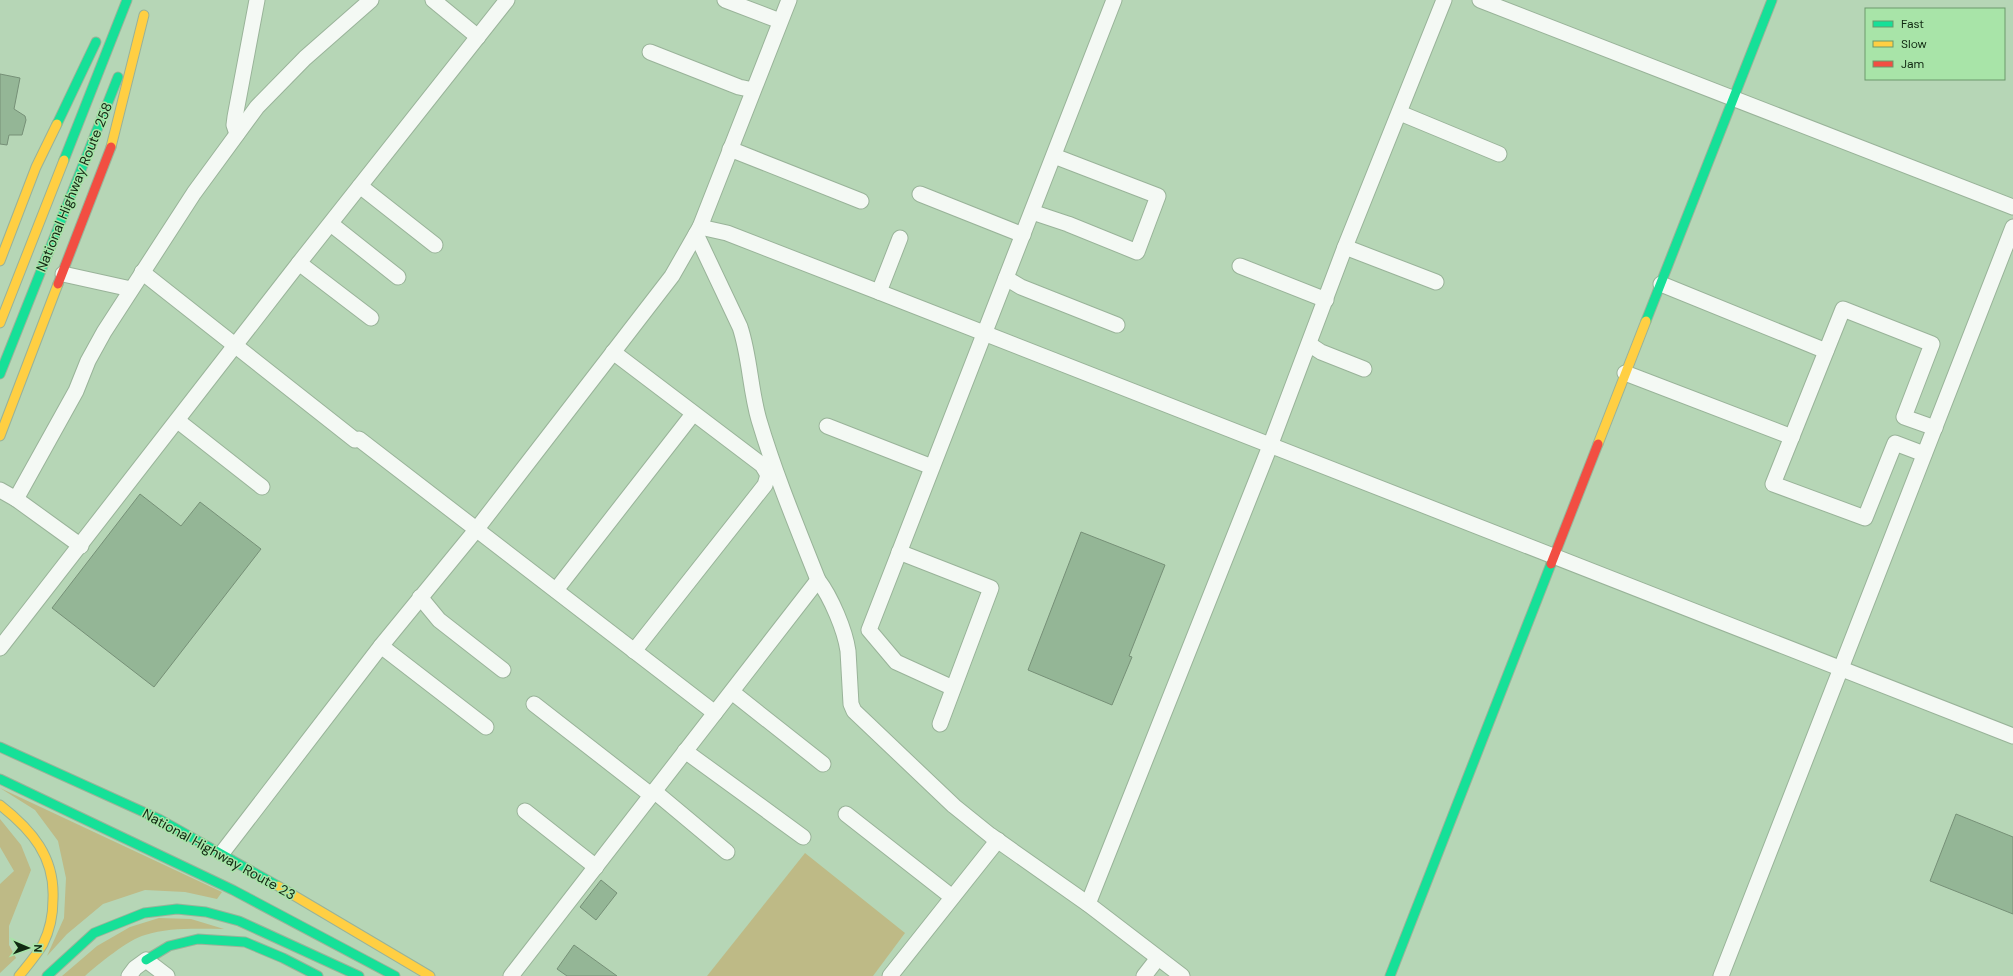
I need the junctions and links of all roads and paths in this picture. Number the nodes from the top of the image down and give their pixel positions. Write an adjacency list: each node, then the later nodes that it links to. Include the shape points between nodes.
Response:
1 (127, 0): 48 (main road, National Highway Route 258)
2 (257, 0): 19 (street, via 235,117)
3 (370, 0): 19 (street, via 277,86)
4 (433, 0): 14 (street)
5 (506, 0): 14 (street)
6 (725, 0): 12 (street)
7 (788, 0): 12 (street)
8 (1114, 0): 22 (street)
9 (1444, 0): 18 (street)
10 (1480, 0): 17 (street)
11 (1772, 0): 17 (main road)
12 (780, 21): 16 (street)
13 (100, 33): 35 (main road, via 36,167)
14 (478, 37): 23 (street)
15 (650, 52): 16 (street, via 739,87)
16 (754, 90): 20 (street)
17 (1732, 99): 26 (street); 43 (main road)
18 (1400, 113): 21 (street); 34 (street)
19 (237, 134): 38 (street)
20 (730, 150): 25 (street); 30 (street)
21 (1499, 154)
22 (1054, 156): 27 (street); 27 (street, via 1158,196 1137,252)
23 (360, 186): 28 (street); 33 (street)
24 (920, 194): 31 (street)
25 (861, 201)
26 (2013, 207)
27 (1032, 212): 31 (street)
28 (331, 224): 36 (street); 40 (street)
29 (2013, 227): 61 (street)
30 (698, 231): 45 (street, via 727,234); 54 (street, via 672,276); 67 (street, via 745,341 754,400)
31 (1023, 235): 41 (street)
32 (900, 238): 45 (street)
33 (435, 245)
34 (1345, 248): 42 (street); 46 (street)
35 (0, 261)
36 (299, 263): 47 (street); 52 (street)
37 (1240, 266): 46 (street)
38 (142, 272): 44 (street); 52 (street)
39 (63, 274): 44 (street); 57 (main road, National Highway Route 258, via 115,136 145,11 74,183); 62 (main road)
40 (398, 277)
41 (1006, 278): 49 (street, via 1021,287); 50 (street)
42 (1436, 282)
43 (1661, 284): 53 (street); 56 (main road)
44 (131, 289): 70 (street, via 88,361 76,391)
45 (879, 292): 50 (street)
46 (1326, 300): 51 (street)
47 (371, 318)
48 (0, 323)
49 (1117, 325)
50 (983, 334): 64 (street); 66 (street)
51 (1309, 344): 55 (street, via 1321,352); 64 (street)
52 (236, 345): 59 (street); 71 (street, via 355,440 359,439)
53 (1826, 350): 61 (street, via 1843,309 1932,344 1904,417); 63 (street)
54 (613, 352): 58 (street); 71 (street)
55 (1364, 369)
56 (1625, 373): 63 (street); 74 (main road)
57 (0, 374)
58 (693, 414): 67 (street); 76 (street)
59 (178, 421): 68 (street); 72 (street)
60 (827, 426): 66 (street)
61 (1935, 428): 65 (street)
62 (0, 436)
63 (1792, 437): 65 (street, via 1774,484 1865,518 1895,443)
64 (1270, 446): 74 (street); 108 (street)
65 (1924, 454): 84 (street)
66 (932, 467): 73 (street)
67 (772, 473): 75 (street); 82 (street)
68 (262, 487)
69 (0, 490): 70 (street)
70 (16, 499): 72 (street)
71 (476, 530): 76 (street); 77 (street)
72 (81, 546): 81 (street)
73 (899, 552): 78 (street); 85 (street, via 991,588)
74 (1555, 556): 84 (street); 123 (main road)
75 (818, 580): 79 (street, via 828,592); 86 (street)
76 (556, 590): 82 (street)
77 (420, 597): 80 (street); 83 (street, via 439,620)
78 (869, 630): 79 (street); 85 (street, via 896,662)
79 (844, 637): 103 (street, via 848,650 851,704 854,711 954,806)
80 (381, 646): 90 (street); 105 (street)
81 (0, 648)
82 (634, 651): 88 (street)
83 (503, 670)
84 (1841, 670): 91 (street); 124 (street)
85 (952, 688): 89 (street)
86 (732, 692): 88 (street); 95 (street)
87 (534, 704): 97 (street)
88 (715, 713): 93 (street)
89 (940, 724)
90 (486, 727)
91 (2013, 736)
92 (0, 747): 101 (main road, National Highway Route 23)
93 (685, 751): 97 (street); 102 (street)
94 (49, 759): 101 (main road)
95 (823, 764)
96 (0, 779): 118 (main road, National Highway Route 23, via 233,890)
97 (652, 793): 104 (street); 106 (street)
98 (0, 805): 112 (main road, via 16,817 41,844 52,867 55,887 52,919 40,949)
99 (524, 811): 106 (street)
100 (846, 814): 107 (street)
101 (159, 819): 105 (main road, National Highway Route 23)
102 (803, 837)
103 (998, 840): 107 (street); 108 (street)
104 (726, 852)
105 (222, 853): 119 (main road, National Highway Route 23)
106 (596, 867): 120 (street)
107 (952, 897): 111 (street)
108 (1088, 904): 109 (street)
109 (1158, 958): 121 (street); 122 (street)
110 (146, 960): 114 (street); 115 (street); 116 (main road, via 169,946 198,939 245,942)
111 (895, 974)
112 (19, 976)
113 (47, 976): 117 (main road, via 94,933 144,913 178,909 206,912 240,921)
114 (129, 976)
115 (167, 976)
116 (318, 976)
117 (359, 976)
118 (395, 976)
119 (430, 976)
120 (511, 976)
121 (1144, 976)
122 (1182, 976)
123 (1390, 976)
124 (1721, 976)

